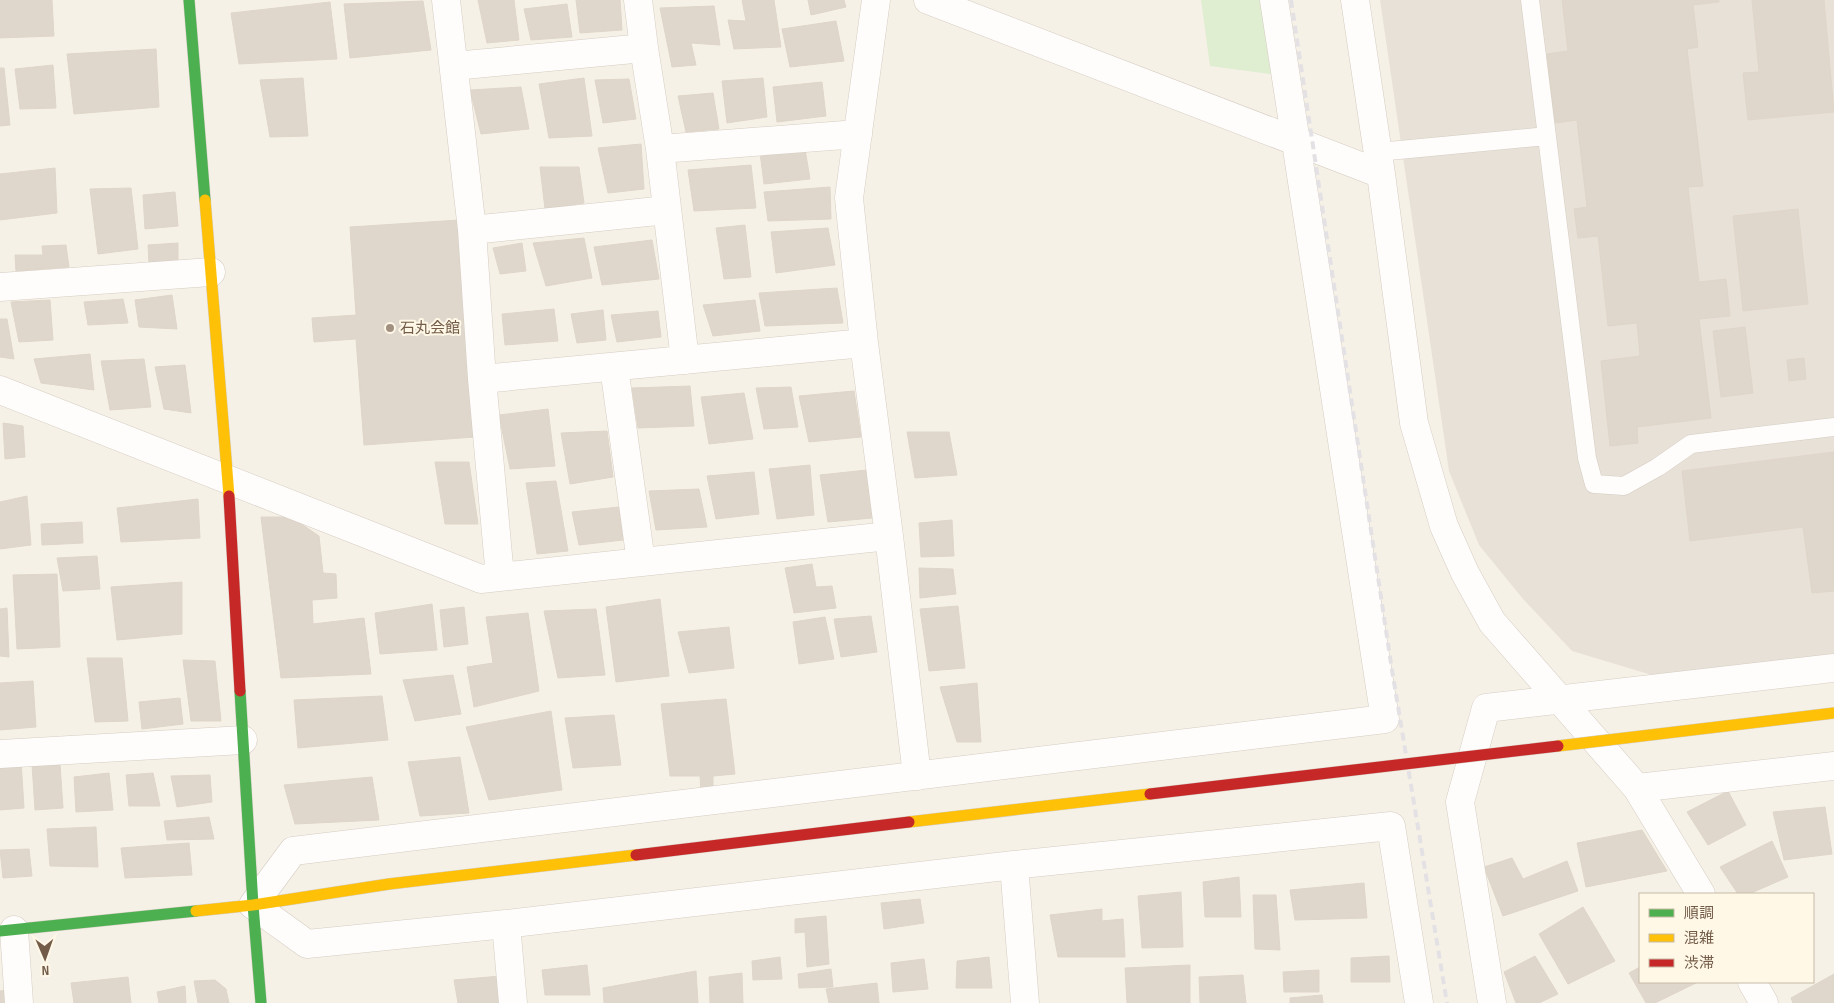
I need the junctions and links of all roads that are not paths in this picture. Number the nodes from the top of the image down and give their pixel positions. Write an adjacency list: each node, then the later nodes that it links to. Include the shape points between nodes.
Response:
1 (189, 0): 18 (street)
2 (446, 0): 10 (street)
3 (638, 0): 9 (street)
4 (876, 0): 11 (street)
5 (928, 0): 13 (street)
6 (1274, 0): 13 (street)
7 (1355, 0): 15 (street)
8 (1530, 0): 12 (lane)
9 (644, 48): 10 (street); 14 (street)
10 (454, 66): 17 (street)
11 (858, 134): 14 (street); 20 (street, via 849,198)
12 (1547, 136): 15 (lane); 25 (lane, via 1587,458 1594,484 1624,486 1691,444)
13 (1295, 140): 15 (street); 36 (street, via 1385,719)
14 (660, 150): 16 (street)
15 (1380, 163): 31 (street, via 1414,423 1444,526 1492,622)
16 (667, 210): 17 (street); 21 (street)
17 (472, 230): 23 (street)
18 (211, 272): 19 (street); 26 (street)
19 (0, 287)
20 (864, 343): 21 (street); 27 (street)
21 (684, 360): 22 (street)
22 (614, 367): 23 (street); 28 (street)
23 (482, 379): 29 (street)
24 (0, 390): 26 (street)
25 (1834, 426)
26 (228, 480): 29 (street, via 480,579); 33 (street)
27 (889, 536): 28 (street); 36 (street)
28 (641, 562): 29 (street)
29 (500, 577)
30 (1834, 668): 31 (street)
31 (1558, 700): 37 (street); 49 (street, via 1486,708 1460,802)
32 (1834, 714): 40 (street, bridge, via 389,884)
33 (243, 740): 34 (street); 40 (street)
34 (0, 754)
35 (1834, 766): 37 (street)
36 (917, 776): 40 (street, via 293,850)
37 (1637, 788): 39 (street)
38 (1014, 865): 41 (street); 47 (street); 48 (street, via 1391,826)
39 (1700, 893)
40 (253, 905): 41 (street, via 307,944); 42 (street); 45 (street)
41 (506, 924): 46 (street)
42 (7, 931): 44 (street)
43 (1753, 983): 50 (street)
44 (18, 1003)
45 (261, 1003)
46 (513, 1003)
47 (1025, 1003)
48 (1419, 1003)
49 (1492, 1003)
50 (1764, 1003)

